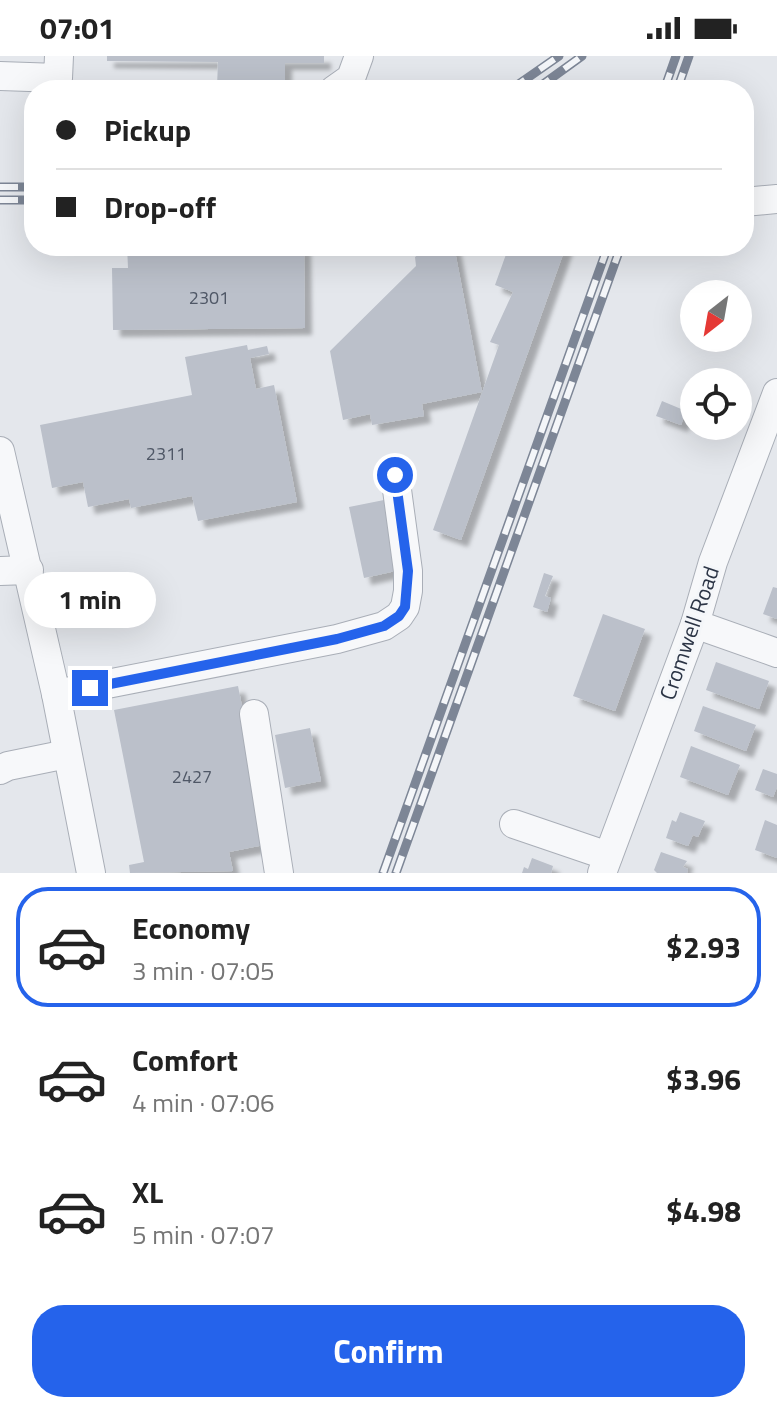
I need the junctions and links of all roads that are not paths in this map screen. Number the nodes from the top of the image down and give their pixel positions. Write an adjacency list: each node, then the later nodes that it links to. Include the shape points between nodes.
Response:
1 (359, 56): 4 (street)
2 (66, 75): 3 (street)
3 (0, 76)
4 (348, 80)
5 (777, 199): 6 (street)
6 (754, 201)
7 (777, 393): 12 (street, Cromwell Road)
8 (1, 459): 10 (street)
9 (395, 475): 14 (street, via 408,591 399,616 384,626)
10 (29, 570): 11 (street); 14 (street)
11 (0, 571)
12 (695, 624): 13 (street); 19 (street, Cromwell Road)
13 (777, 653)
14 (56, 694): 16 (street)
15 (254, 714): 21 (street)
16 (67, 754): 17 (street); 20 (street)
17 (0, 770)
18 (514, 824): 19 (street)
19 (605, 865)
20 (91, 873)
21 (279, 873)

